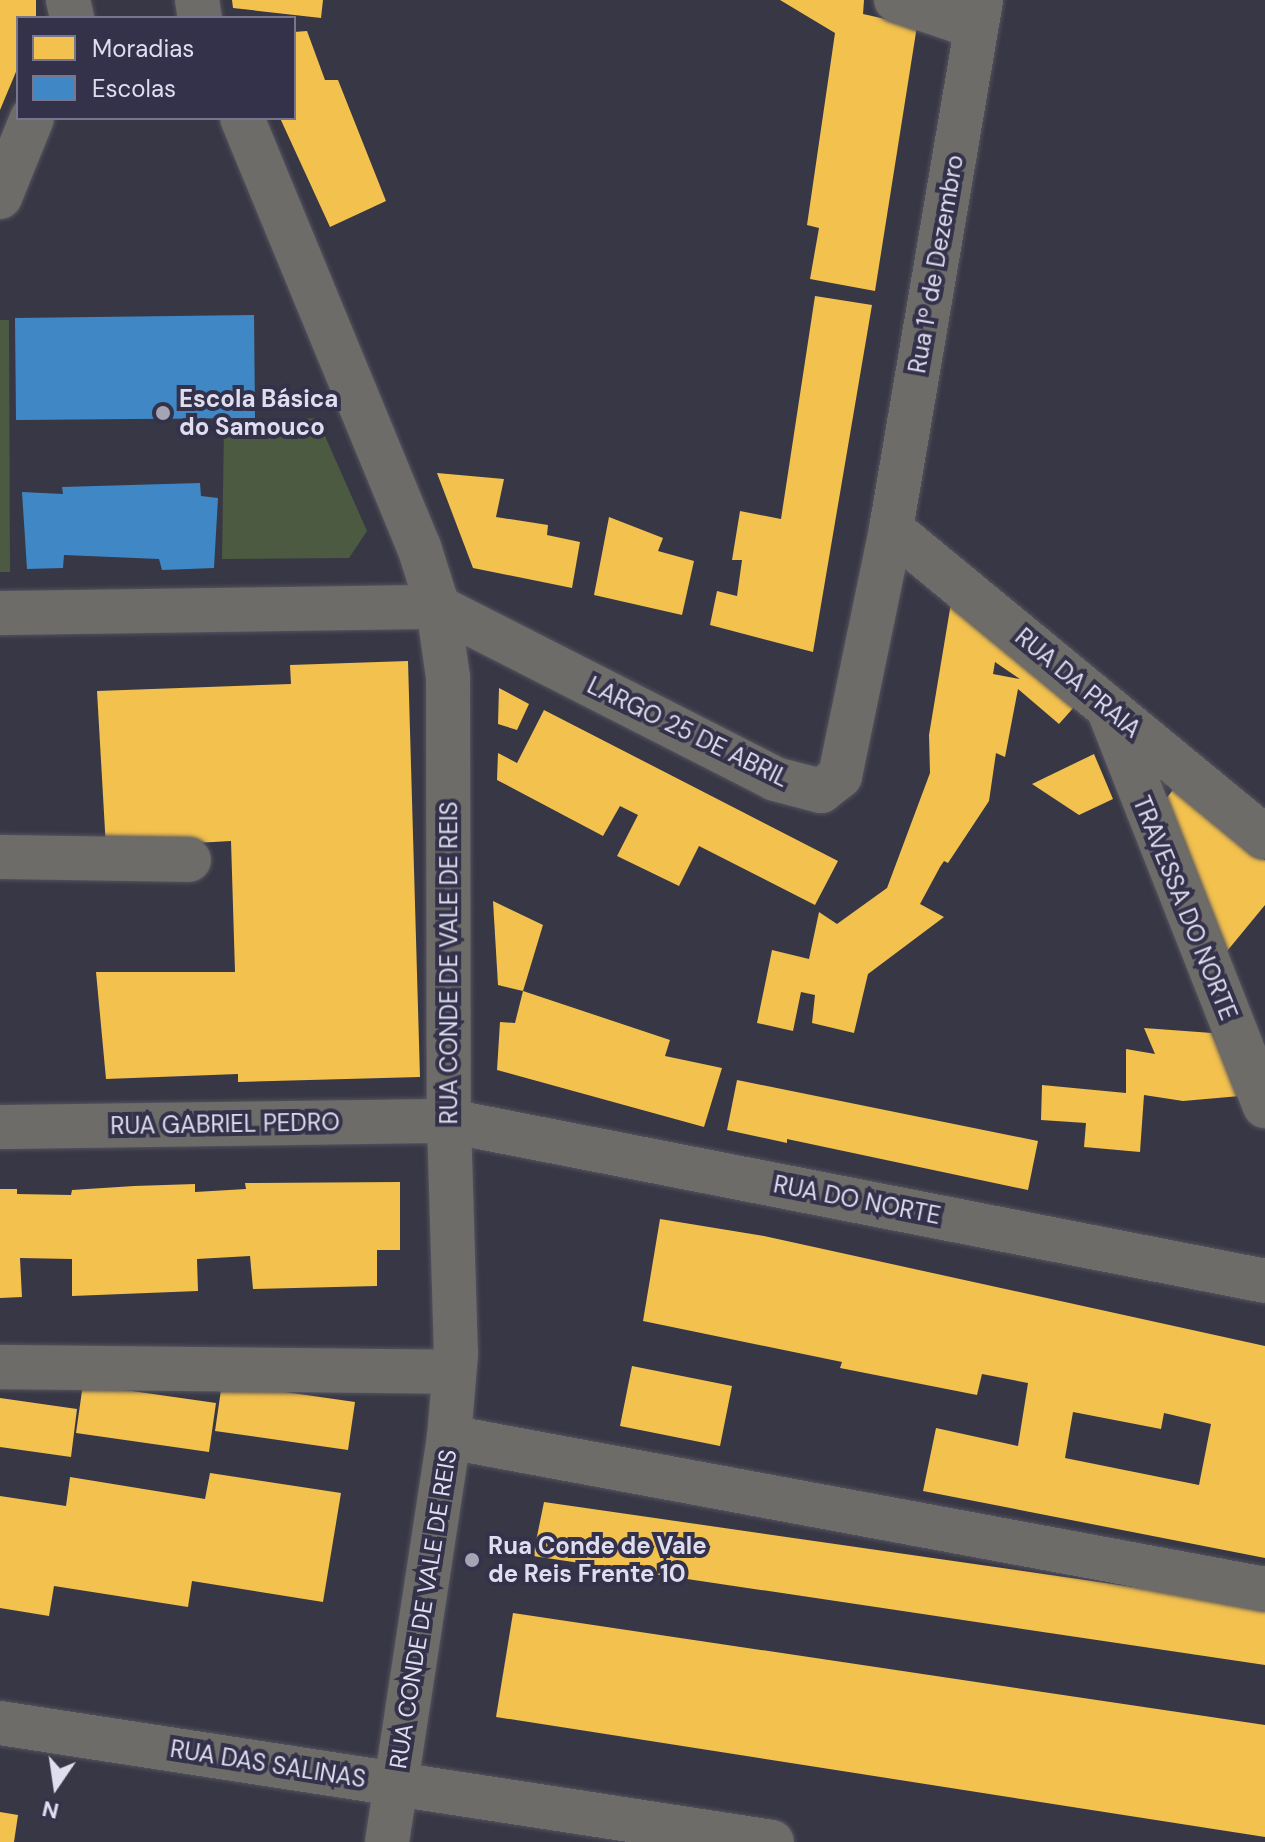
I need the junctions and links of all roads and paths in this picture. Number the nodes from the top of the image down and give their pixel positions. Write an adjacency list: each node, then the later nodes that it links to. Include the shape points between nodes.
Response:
1 (896, 0): 2 (street)
2 (978, 14): 6 (street, Rua 1º de Dezembro)
3 (31, 120): 5 (street)
4 (243, 120): 7 (street, RUA CONDE DE VALE DE REIS, via 419,547)
5 (0, 197)
6 (891, 529): 7 (street, LARGO 25 DE ABRIL, via 840,776 821,791 775,779); 9 (street, RUA DA PRAIA)
7 (438, 607): 8 (street); 14 (street, RUA CONDE DE VALE DE REIS, via 448,677)
8 (0, 613)
9 (1108, 708): 10 (street, RUA DA PRAIA); 13 (street, TRAVESSA DO NORTE)
10 (1265, 837)
11 (0, 857): 12 (street)
12 (189, 860)
13 (1265, 1106)
14 (449, 1121): 15 (street, RUA GABRIEL PEDRO); 16 (street, RUA DO NORTE); 18 (street, RUA CONDE DE VALE DE REIS)
15 (0, 1127)
16 (1265, 1281)
17 (0, 1367): 18 (street)
18 (454, 1372): 19 (street, RUA CONDE DE VALE DE REIS)
19 (449, 1437): 20 (street); 22 (street, RUA CONDE DE VALE DE REIS)
20 (1265, 1589)
21 (0, 1723): 22 (street, RUA DAS SALINAS)
22 (396, 1784): 23 (street, RUA CONDE DE VALE DE REIS); 24 (street, RUA DAS SALINAS)
23 (387, 1842)
24 (772, 1842)

